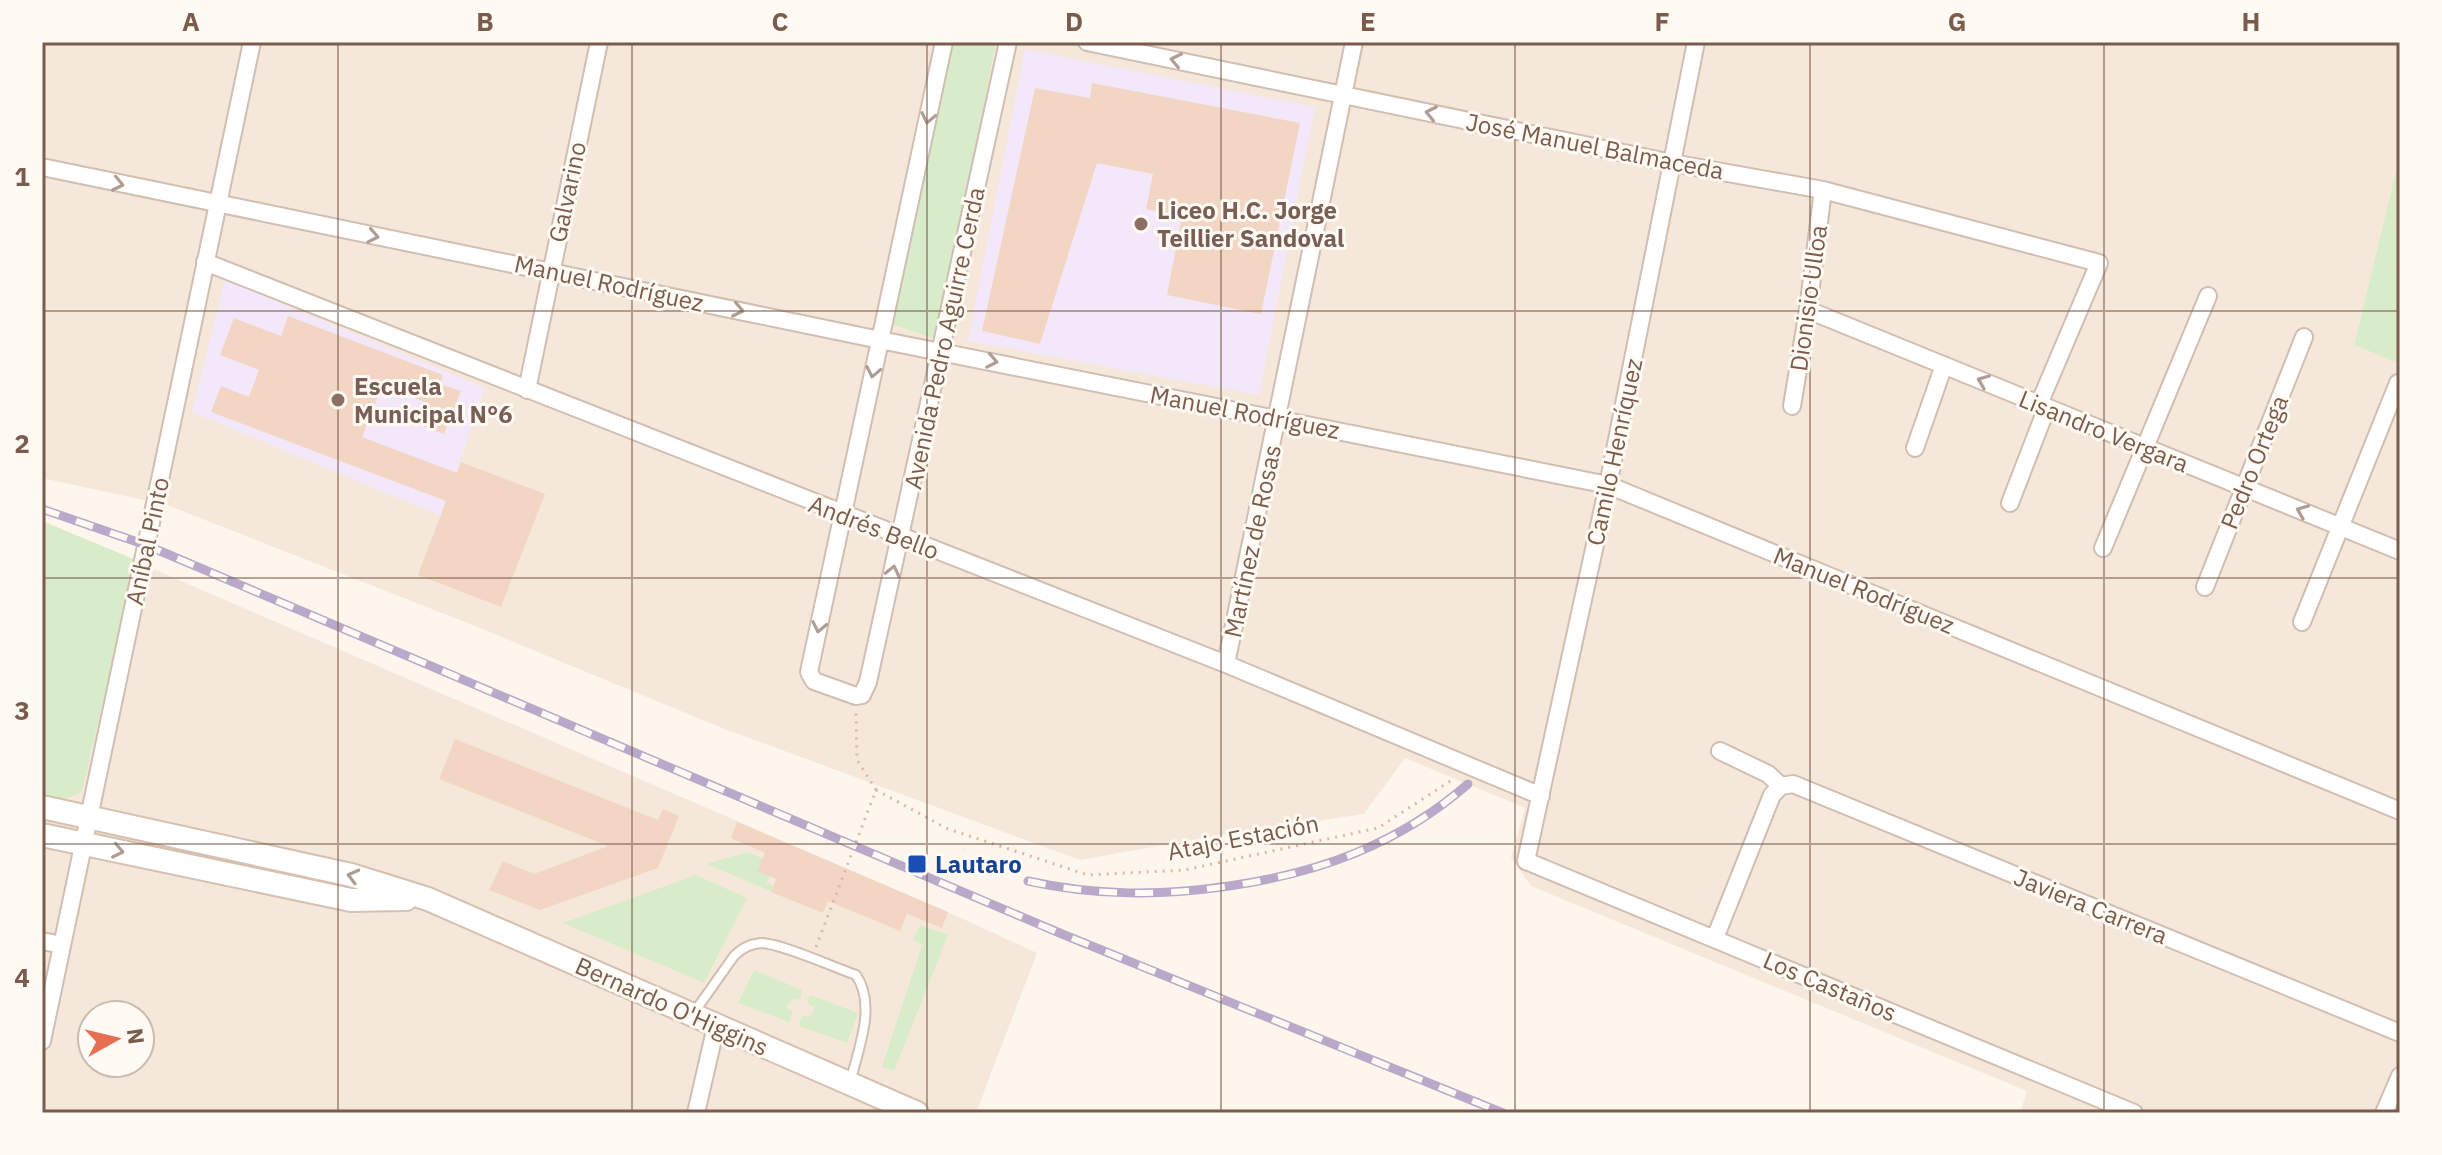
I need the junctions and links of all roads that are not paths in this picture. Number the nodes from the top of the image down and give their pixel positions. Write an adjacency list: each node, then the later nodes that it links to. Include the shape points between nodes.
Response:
1 (252, 42): 12 (street, Aníbal Pinto)
2 (599, 42): 14 (street, Galvarino)
3 (944, 42): 18 (street, one-way to 18)
4 (1008, 42): 19 (street, Avenida Pedro Aguirre Cerda)
5 (1087, 42): 8 (street, José Manuel Balmaceda, one-way to 5)
6 (1354, 42): 8 (street, Martínez de Rosas)
7 (1696, 42): 9 (street, Camilo Henríquez)
8 (1343, 95): 9 (street, José Manuel Balmaceda, one-way to 8); 25 (street, Martínez de Rosas)
9 (1672, 163): 11 (street, José Manuel Balmaceda); 28 (street, Camilo Henríquez)
10 (42, 167): 12 (street, Manuel Rodríguez, one-way to 12)
11 (1823, 190): 16 (street, Dionisio Ulloa); 24 (street, José Manuel Balmaceda, via 2099,263)
12 (218, 205): 13 (street, Aníbal Pinto); 14 (street, Manuel Rodríguez, one-way to 14)
13 (205, 262): 22 (street, Andrés Bello); 44 (street, Aníbal Pinto)
14 (551, 271): 18 (street, Manuel Rodríguez, one-way to 18); 22 (street, Galvarino)
15 (2208, 296): 27 (street)
16 (1808, 310): 20 (street, Lisandro Vergara); 23 (street, Dionisio Ulloa)
17 (2304, 337): 29 (street, Pedro Ortega)
18 (880, 340): 19 (street, Manuel Rodríguez); 31 (street, one-way to 31)
19 (941, 351): 25 (street, Manuel Rodríguez, one-way to 25); 33 (street, Avenida Pedro Aguirre Cerda)
20 (1944, 365): 24 (street, Lisandro Vergara, one-way to 20); 26 (street)
21 (2398, 383): 32 (street)
22 (527, 390): 31 (street, Andrés Bello)
23 (1792, 406)
24 (2043, 406): 27 (street, Lisandro Vergara); 30 (street)
25 (1277, 419): 28 (street, Manuel Rodríguez); 38 (street, Martínez de Rosas)
26 (1915, 448)
27 (2145, 448): 29 (street, Lisandro Vergara); 34 (street)
28 (1608, 485): 41 (street, Camilo Henríquez); 43 (street, Manuel Rodríguez)
29 (2243, 487): 32 (street, Lisandro Vergara, one-way to 29); 36 (street, Pedro Ortega)
30 (2010, 503)
31 (843, 515): 33 (street, Andrés Bello); 33 (street, Avenida Pedro Aguirre Cerda, one-way to 33, via 809,672 814,681 856,696 868,682)
32 (2339, 527): 35 (street, Lisandro Vergara); 37 (street)
33 (901, 536): 38 (street, Andrés Bello)
34 (2103, 548)
35 (2400, 551)
36 (2205, 587)
37 (2302, 622)
38 (1226, 664): 41 (street, Andrés Bello)
39 (1720, 751): 40 (street, Javiera Carrera)
40 (1781, 786): 49 (street, via 1772,795); 54 (street, Javiera Carrera, via 1799,786)
41 (1541, 796): 47 (street, Camilo Henríquez)
42 (42, 807): 44 (main road, Bernardo O'Higgins)
43 (2400, 811)
44 (89, 817): 46 (street, Aníbal Pinto); 48 (main road, Bernardo O'Higgins, one-way to 44, via 351,875)
45 (42, 835): 46 (main road, Bernardo O'Higgins)
46 (84, 844): 48 (main road, Bernardo O'Higgins, one-way to 48, via 351,900); 51 (street, Aníbal Pinto)
47 (1526, 861): 49 (street, Los Castaños)
48 (428, 899): 52 (main road, Bernardo O'Higgins)
49 (1715, 938): 60 (street, Los Castaños)
50 (42, 941): 51 (street)
51 (62, 945): 55 (street, Aníbal Pinto)
52 (692, 1015): 53 (main road, Bernardo O'Higgins); 57 (lane, via 747,946 764,943 856,975 867,1008)
53 (716, 1026): 57 (main road, Bernardo O'Higgins); 58 (street)
54 (2400, 1033)
55 (42, 1041)
56 (2400, 1076): 61 (street)
57 (850, 1084): 59 (main road, Bernardo O'Higgins)
58 (696, 1113)
59 (917, 1113)
60 (2134, 1113)
61 (2384, 1113)

